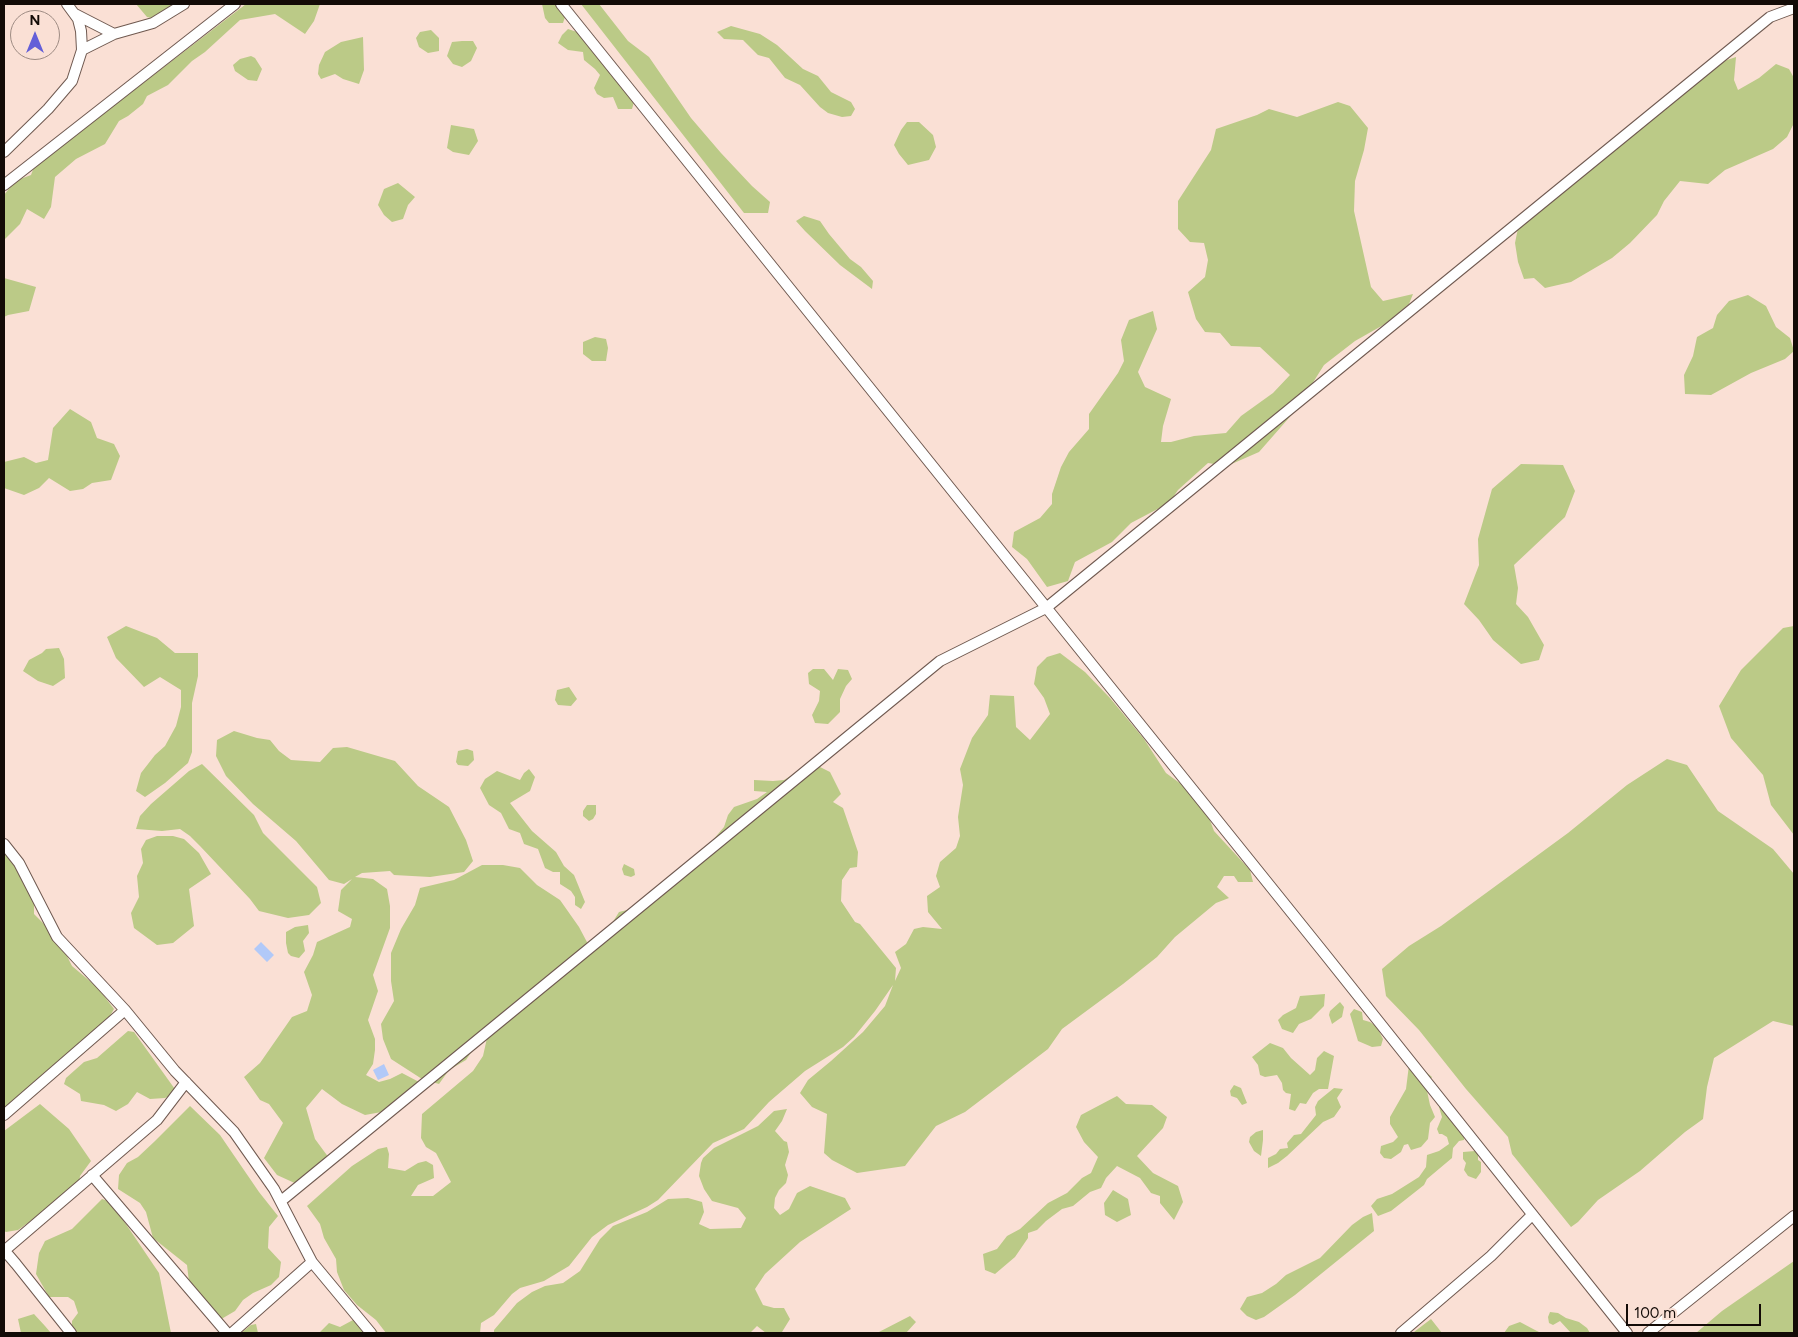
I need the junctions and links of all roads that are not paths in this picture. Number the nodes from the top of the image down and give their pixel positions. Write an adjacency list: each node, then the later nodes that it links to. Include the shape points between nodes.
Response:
1 (67, 4): 6 (street)
2 (184, 4): 7 (street, via 153,22)
3 (235, 4): 10 (street)
4 (562, 4): 11 (street)
5 (1794, 8): 11 (street, via 1770,17)
6 (75, 14): 7 (street); 8 (street, via 81,31)
7 (114, 34): 8 (street)
8 (82, 50): 9 (street, via 72,81)
9 (4, 152)
10 (4, 185)
11 (1046, 608): 17 (street, via 940,660); 18 (street)
12 (4, 844): 13 (street, via 19,863 57,937)
13 (125, 1010): 14 (street); 15 (street)
14 (186, 1082): 16 (street, via 157,1120); 17 (street, via 234,1132)
15 (4, 1115)
16 (92, 1176): 20 (street); 23 (street)
17 (281, 1201): 21 (street)
18 (1532, 1215): 26 (street, via 1491,1256); 27 (street)
19 (1794, 1216): 28 (street)
20 (4, 1251): 22 (street)
21 (312, 1262): 24 (street); 25 (street)
22 (71, 1333)
23 (227, 1333)
24 (232, 1333)
25 (371, 1333)
26 (1401, 1333)
27 (1627, 1333)
28 (1648, 1333)

